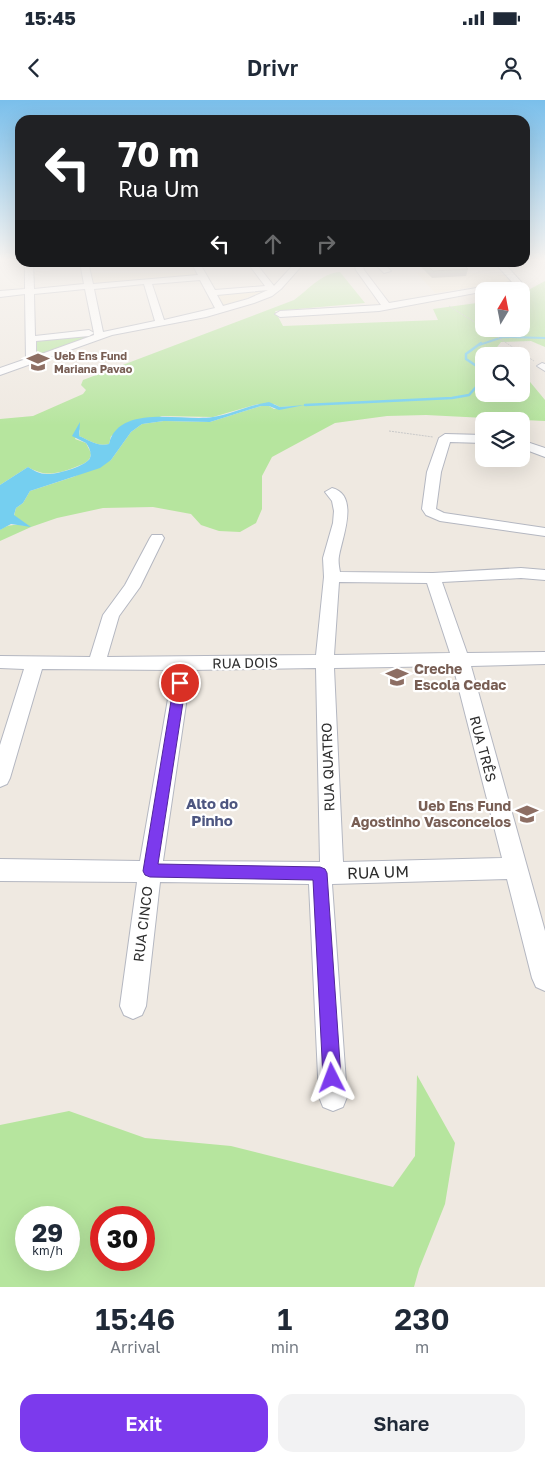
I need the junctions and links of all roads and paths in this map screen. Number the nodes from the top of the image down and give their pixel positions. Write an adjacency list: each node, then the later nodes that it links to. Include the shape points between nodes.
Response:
1 (30, 314): 10 (street)
2 (95, 314): 8 (street)
3 (158, 314): 6 (street)
4 (191, 314): 6 (street)
5 (463, 314): 7 (path)
6 (159, 319): 8 (street)
7 (475, 322)
8 (98, 331): 10 (street); 12 (street)
9 (500, 338): 13 (path)
10 (30, 339): 12 (street)
11 (8, 358): 12 (street)
12 (31, 358): 14 (street)
13 (544, 367)
14 (0, 372)
15 (389, 431): 16 (path)
16 (445, 438): 17 (street); 21 (street, via 434,472 431,512)
17 (475, 439)
18 (530, 446): 19 (street)
19 (545, 453)
20 (332, 492): 24 (street, RUA QUATRO, via 341,511 331,558)
21 (545, 532)
22 (157, 538): 30 (street, via 136,580 111,615)
23 (545, 575): 25 (street, via 521,573)
24 (332, 577): 25 (street); 28 (street, RUA QUATRO)
25 (433, 578): 26 (street, RUA TRÊS)
26 (460, 658): 27 (street, RUA DOIS); 28 (street, RUA DOIS); 34 (street, RUA TRÊS)
27 (545, 658)
28 (325, 661): 32 (street, RUA DOIS); 37 (street, RUA QUATRO)
29 (0, 662): 31 (street, RUA DOIS)
30 (97, 662): 31 (street, RUA DOIS); 32 (street, RUA DOIS)
31 (35, 663): 33 (street)
32 (183, 664): 36 (street, RUA CINCO)
33 (0, 778)
34 (516, 868): 37 (street, RUA UM); 38 (street, RUA TRÊS)
35 (0, 870): 36 (street, RUA UM)
36 (150, 871): 37 (street, RUA UM); 39 (street, RUA CINCO)
37 (326, 873): 40 (street, RUA QUATRO)
38 (545, 978)
39 (133, 1006)
40 (333, 1097)

